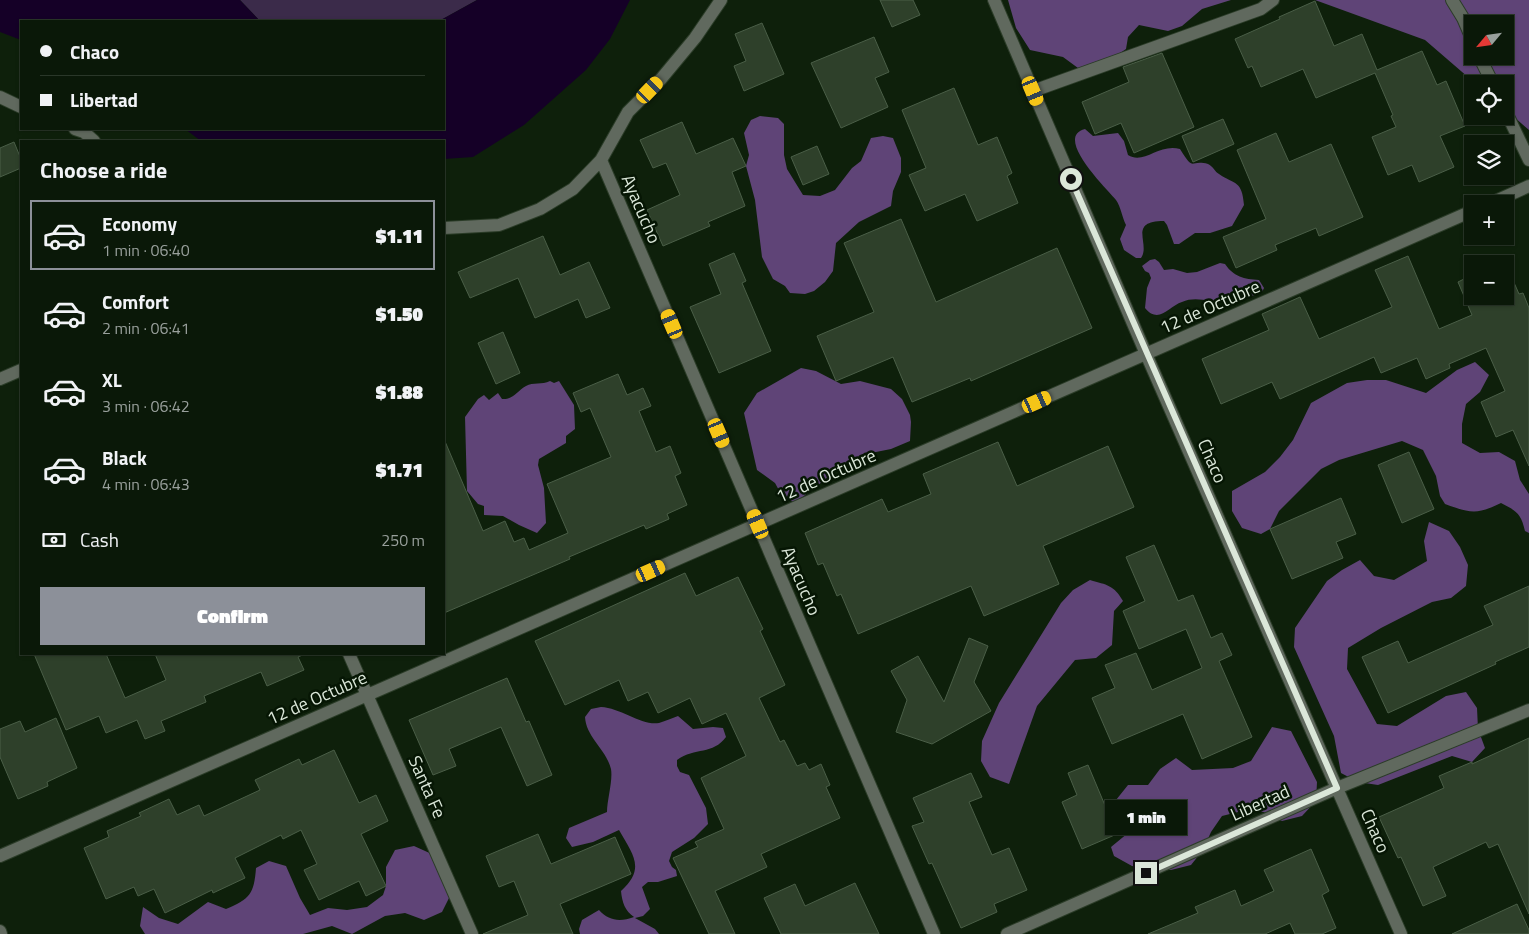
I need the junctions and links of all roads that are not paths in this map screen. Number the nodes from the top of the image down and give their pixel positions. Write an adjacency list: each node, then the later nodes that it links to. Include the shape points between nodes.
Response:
1 (721, 0): 12 (street, via 678,58 628,112)
2 (994, 0): 6 (street, Chaco)
3 (1273, 0): 6 (street, via 1261,9)
4 (1452, 0): 5 (street)
5 (1464, 20)
6 (1033, 91): 18 (street, Chaco)
7 (0, 97): 8 (street)
8 (20, 107)
9 (1512, 125): 13 (street)
10 (78, 130): 11 (street)
11 (93, 140)
12 (601, 160): 17 (street, via 573,188 540,209 500,225); 21 (street, Ayacucho)
13 (1529, 160)
14 (1529, 186): 15 (street)
15 (1509, 195)
16 (1464, 215): 18 (street, 12 de Octubre)
17 (445, 228)
18 (1146, 354): 21 (street, 12 de Octubre); 25 (street, Chaco)
19 (20, 370): 20 (street)
20 (0, 379)
21 (758, 524): 23 (street, 12 de Octubre); 28 (street, Ayacucho)
22 (349, 655): 23 (street, Santa Fe)
23 (367, 695): 26 (street, 12 de Octubre); 27 (street, Santa Fe)
24 (1529, 710): 25 (street, Libertad)
25 (1337, 788): 29 (street, Libertad); 30 (street, Chaco)
26 (0, 856)
27 (472, 934)
28 (934, 934)
29 (1007, 934)
30 (1401, 934)

